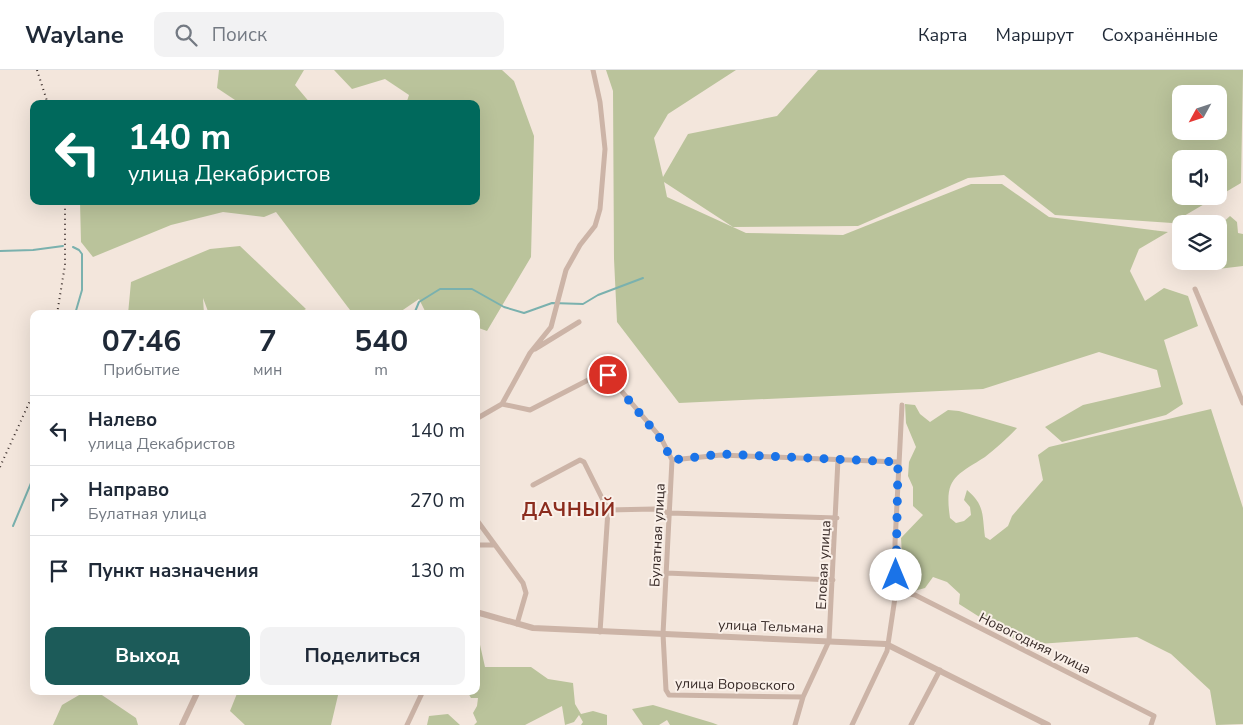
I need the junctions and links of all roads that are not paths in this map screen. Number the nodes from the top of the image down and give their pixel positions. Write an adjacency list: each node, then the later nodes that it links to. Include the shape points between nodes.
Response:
1 (593, 70): 4 (street, via 605,149 600,209 595,226 566,270 552,327)
2 (1195, 288): 5 (street)
3 (579, 322): 4 (street)
4 (530, 353): 6 (street)
5 (1243, 403)
6 (502, 404): 8 (street); 10 (street, via 530,410 604,372 660,438)
7 (902, 405): 11 (street)
8 (480, 417)
9 (838, 459): 10 (street, via 721,454); 11 (street); 15 (street, Еловая улица)
10 (672, 460): 14 (street, Булатная улица)
11 (898, 462): 21 (street)
12 (533, 485): 13 (street, via 580,460 584,462)
13 (608, 510): 14 (street, via 654,509); 24 (street)
14 (669, 513): 15 (street); 19 (street, Булатная улица)
15 (836, 518): 20 (street, Еловая улица)
16 (480, 525): 18 (street)
17 (480, 545): 18 (street)
18 (494, 545): 23 (street, via 516,571 526,593)
19 (666, 573): 20 (street); 25 (street, Булатная улица)
20 (833, 580): 26 (street, Еловая улица)
21 (896, 591): 27 (street); 38 (street, Новогодняя улица, via 915,595 1154,716)
22 (480, 613): 23 (street, улица Тельмана)
23 (517, 624): 24 (street, улица Тельмана)
24 (600, 632): 25 (street, улица Тельмана)
25 (663, 634): 26 (street, улица Тельмана); 31 (street, улица Воровского, via 669,695)
26 (829, 641): 27 (street, улица Тельмана); 31 (street, Еловая улица)
27 (886, 644): 28 (street, улица Тельмана); 35 (street, via 887,651)
28 (940, 670): 36 (street); 37 (street, улица Тельмана)
29 (196, 695): 32 (street)
30 (421, 695): 33 (street)
31 (803, 697): 34 (street, Еловая улица)
32 (182, 725)
33 (407, 725)
34 (794, 725)
35 (852, 725)
36 (911, 725)
37 (1048, 725)
38 (1151, 725)

